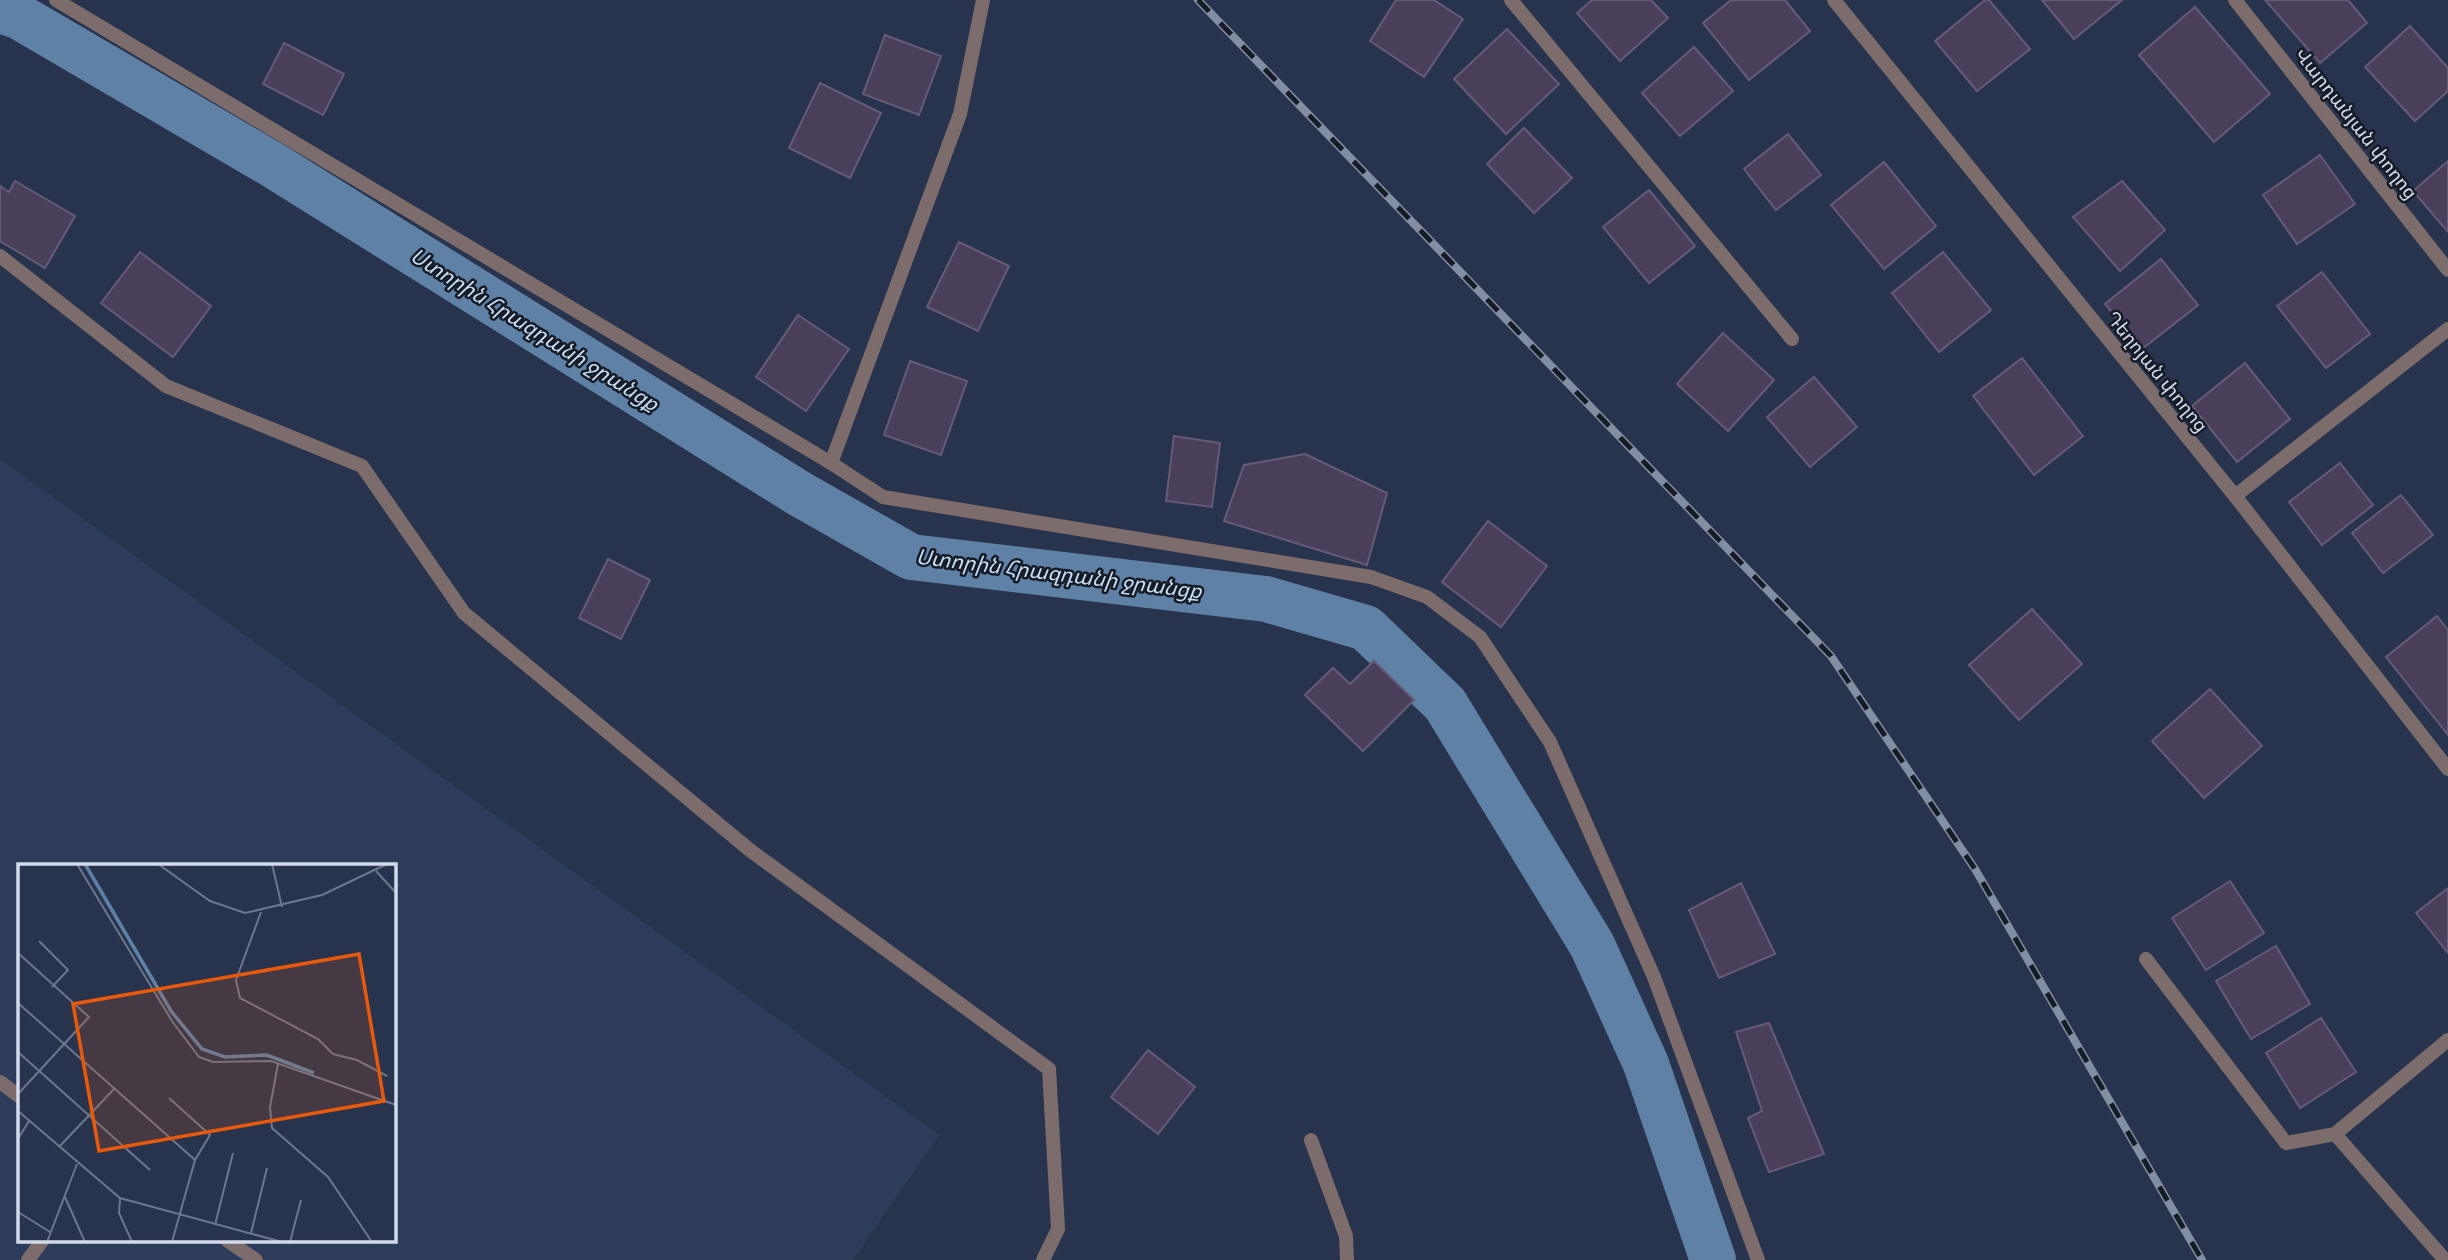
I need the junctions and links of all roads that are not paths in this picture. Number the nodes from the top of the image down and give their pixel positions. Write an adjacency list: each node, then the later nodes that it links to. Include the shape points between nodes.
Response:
1 (56, 0): 10 (street)
2 (983, 0): 10 (street, via 960,114)
3 (1511, 0): 9 (street)
4 (1834, 0): 11 (street, Դեղոյան փողոց)
5 (2235, 0): 7 (street, Վարդանյան փողոց)
6 (0, 256): 23 (street, via 166,386 362,466 464,613 751,851 1049,1069 1058,1229)
7 (2448, 270)
8 (2448, 329): 11 (street)
9 (1792, 339)
10 (831, 463): 25 (street, via 883,497 1371,577 1427,597 1480,638 1550,742 1654,977)
11 (2235, 496): 12 (street, Դեղոյան փողոց)
12 (2448, 769)
13 (2146, 959): 17 (street, via 2286,1143)
14 (2448, 1040): 17 (street)
15 (0, 1082): 16 (street)
16 (18, 1095)
17 (2335, 1134): 26 (street)
18 (1311, 1140): 24 (street, via 1346,1236)
19 (41, 1242): 21 (street)
20 (229, 1242): 22 (street)
21 (28, 1260)
22 (256, 1260)
23 (1043, 1260)
24 (1347, 1260)
25 (1758, 1260)
26 (2445, 1260)

